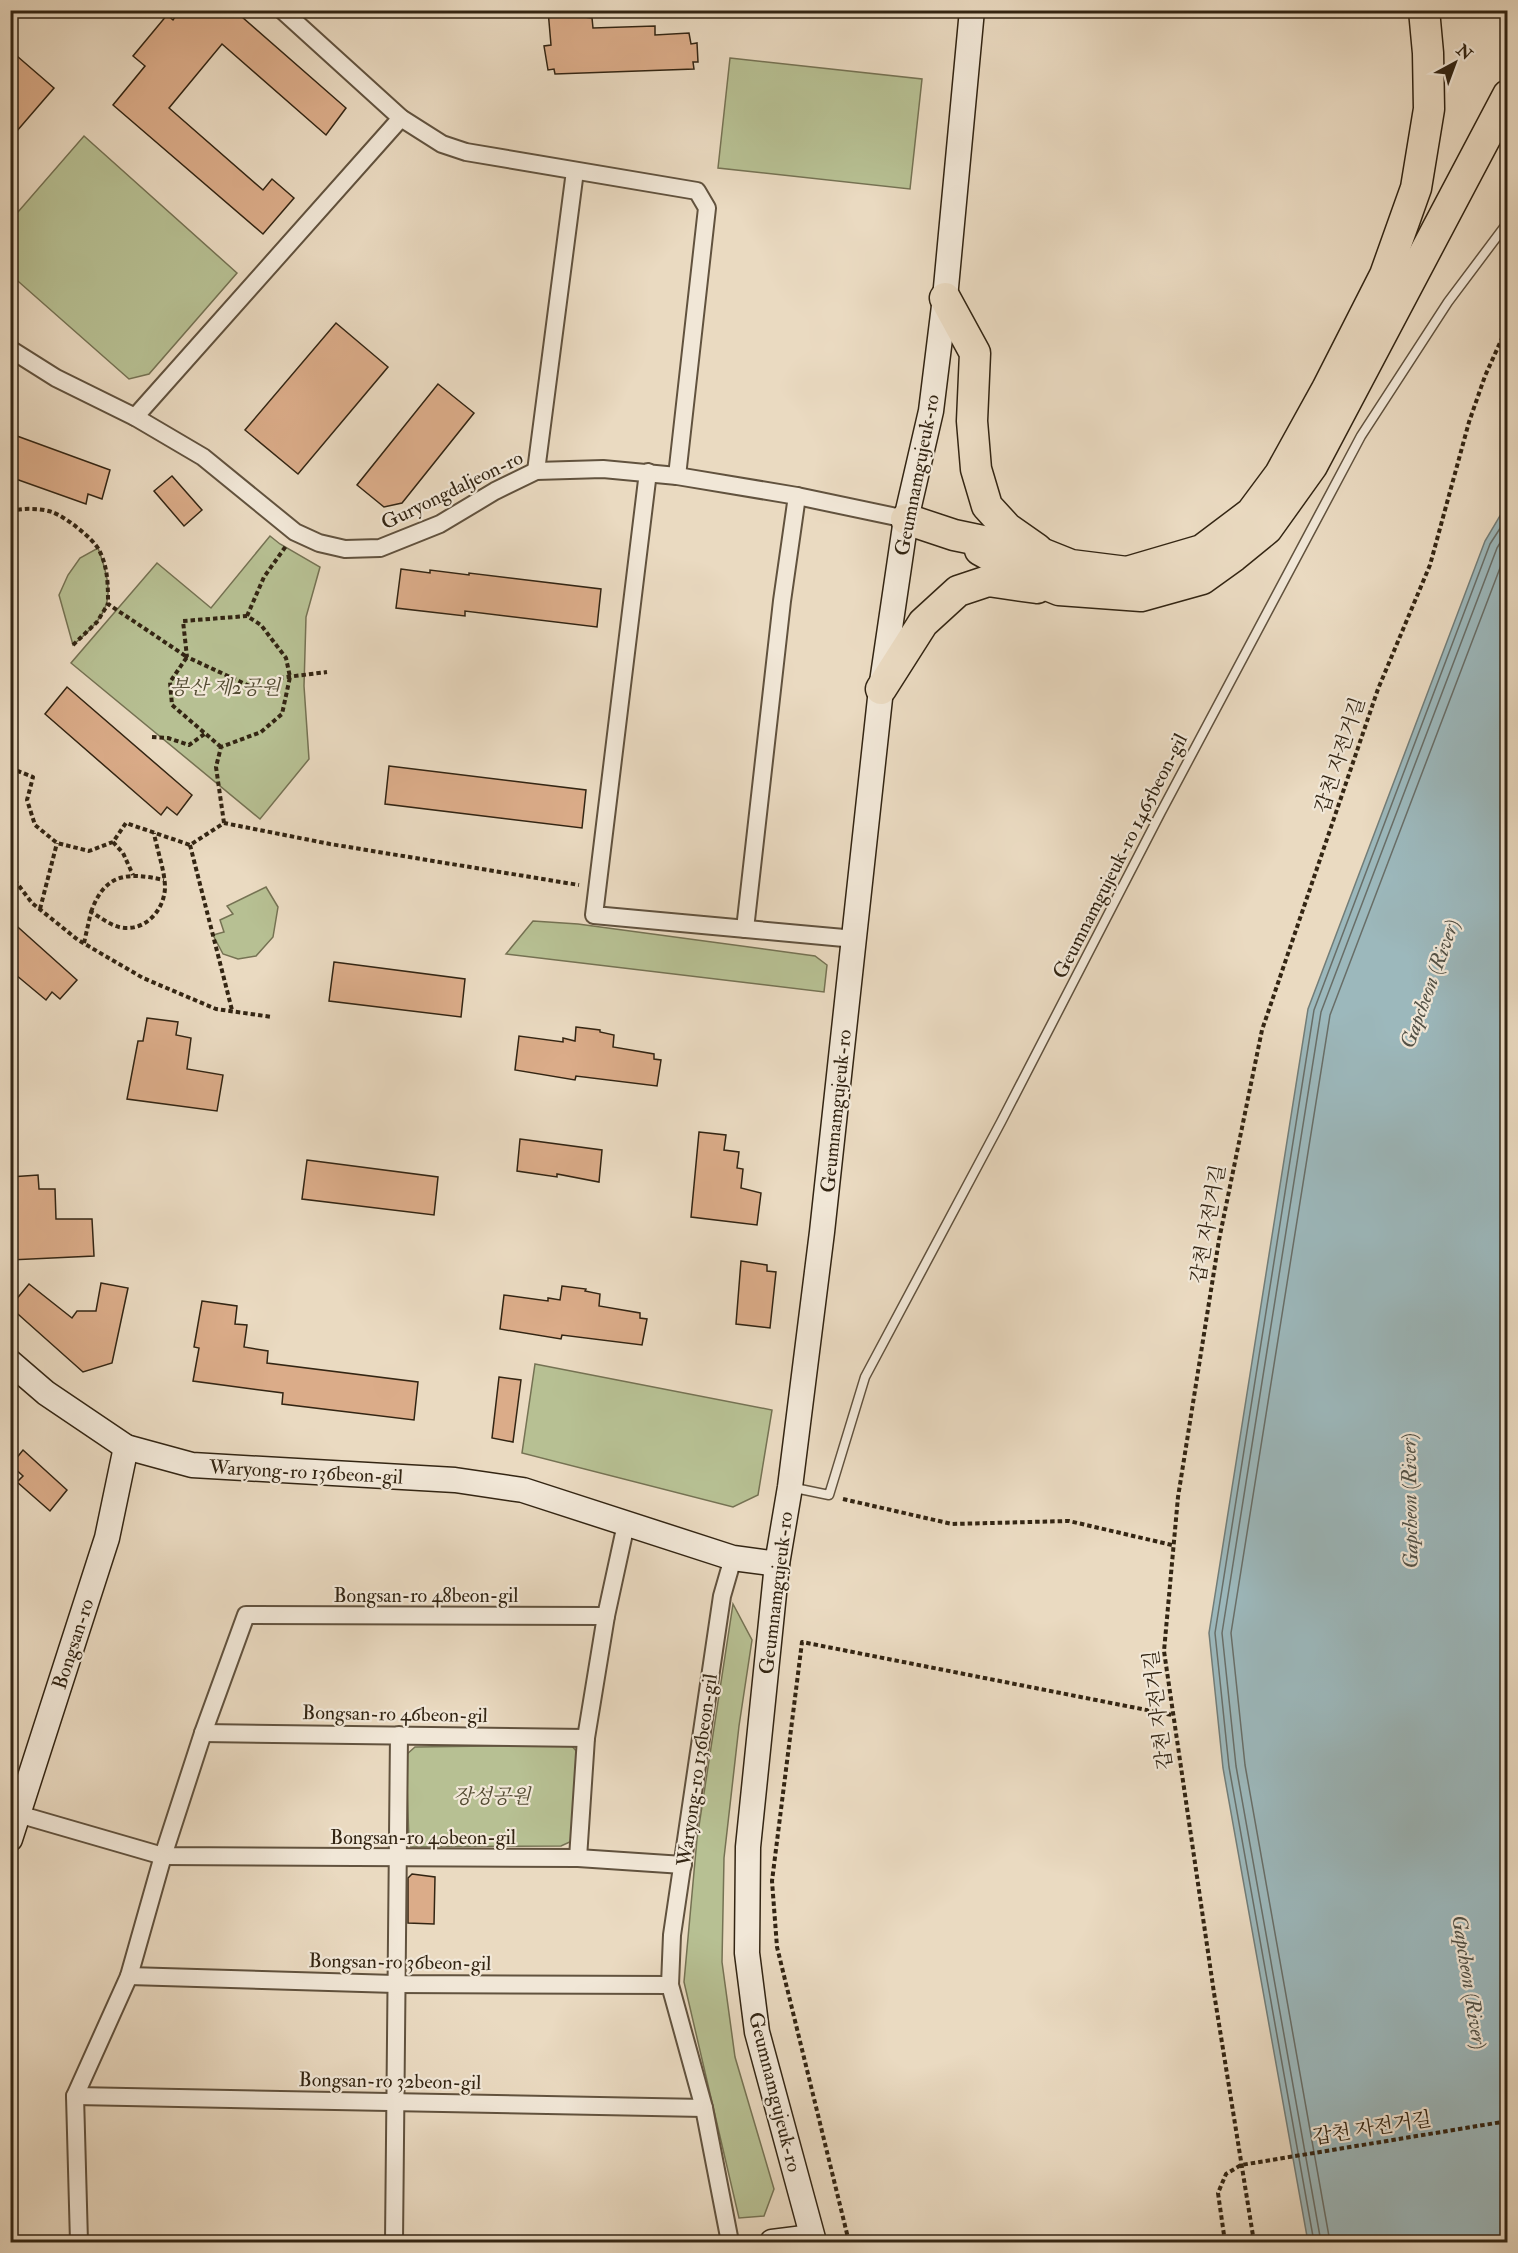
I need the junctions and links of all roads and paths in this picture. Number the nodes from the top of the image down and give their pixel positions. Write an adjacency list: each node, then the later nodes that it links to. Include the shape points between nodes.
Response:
1 (282, 10): 5 (street)
2 (972, 10): 8 (main road, Geumnamgujeuk-ro)
3 (1424, 10): 20 (highway, via 1429,110 1416,188 1385,275 1280,474 1251,513 1202,550 1127,572 1071,565)
4 (1508, 95): 21 (highway, via 1312,466 1267,529 1202,579 1141,596)
5 (401, 118): 6 (street, via 442,144 466,152); 11 (street)
6 (575, 171): 12 (street); 14 (street, via 697,191 707,208)
7 (1508, 222): 52 (lane, Geumnamgujeuk-ro 1465beon-gil, via 1448,302 1361,436 1333,488 865,1377)
8 (945, 298): 17 (main road, Geumnamgujeuk-ro, via 931,411); 20 (highway, via 975,353 972,421 976,469 987,506 1007,528)
9 (1508, 325): 54 (path, 갑천 자전거길, via 1469,422 1430,565 1378,689 1262,1030 1219,1240)
10 (10, 349): 11 (street, Guryongdaljeon-ro, via 56,378)
11 (135, 417): 18 (street, Guryongdaljeon-ro, via 203,457)
12 (536, 471): 13 (street, Guryongdaljeon-ro); 18 (street, Guryongdaljeon-ro, via 440,524 380,549 345,549)
13 (648, 472): 14 (street, Guryongdaljeon-ro); 44 (street, via 594,915)
14 (677, 476): 15 (street, Guryongdaljeon-ro)
15 (797, 496): 17 (street, Guryongdaljeon-ro); 44 (street)
16 (10, 511): 22 (path, via 52,512 78,529 98,548 108,575)
17 (906, 519): 19 (highway); 28 (main road, Geumnamgujeuk-ro)
18 (295, 532): 23 (path, via 264,577)
19 (954, 535): 20 (highway); 21 (highway)
20 (1041, 553)
21 (1059, 590): 28 (highway, via 988,581 958,591 923,623)
22 (108, 604): 24 (path, via 97,622); 25 (path)
23 (247, 615): 25 (path, via 183,621); 27 (path, via 261,625 286,658)
24 (73, 645)
25 (187, 657): 27 (path, via 256,689); 29 (path, via 170,682 172,705)
26 (327, 672): 27 (path)
27 (290, 677): 31 (path, via 282,714 261,732)
28 (881, 689): 45 (main road, Geumnamgujeuk-ro)
29 (206, 733): 30 (path, via 189,745); 31 (path)
30 (152, 737)
31 (221, 747): 33 (path, via 216,767)
32 (10, 768): 36 (path, via 33,777 27,800 35,825)
33 (224, 823): 37 (path); 41 (path)
34 (154, 833): 35 (path, via 126,823); 37 (path); 40 (path)
35 (113, 842): 36 (path, via 89,851); 39 (path)
36 (57, 843): 42 (path)
37 (190, 845): 47 (path)
38 (10, 874): 42 (path)
39 (133, 875): 40 (path); 43 (path, via 108,883)
40 (164, 880): 43 (path, via 162,904 156,915 133,929 117,927)
41 (585, 886)
42 (40, 909): 46 (path)
43 (91, 912): 46 (path)
44 (745, 929): 45 (street)
45 (855, 939): 51 (main road, Geumnamgujeuk-ro)
46 (84, 943): 47 (path, via 143,978 216,1009)
47 (232, 1010): 48 (path)
48 (272, 1017)
49 (10, 1362): 50 (main road, Waryong-ro 136beon-gil, via 46,1394)
50 (126, 1447): 53 (main road, Waryong-ro 136beon-gil, via 192,1465 454,1480 523,1490); 62 (main road, Bongsan-ro, via 107,1538)
51 (790, 1487): 52 (lane); 56 (main road, Geumnamgujeuk-ro)
52 (829, 1495): 54 (path, via 951,1524 1069,1521)
53 (626, 1524): 55 (main road, Waryong-ro 136beon-gil); 57 (street)
54 (1172, 1545): 58 (path, 갑천 자전거길, via 1164,1651)
55 (733, 1558): 56 (main road, Waryong-ro 136beon-gil); 67 (street, Waryong-ro 136beon-gil, via 722,1596)
56 (777, 1564): 76 (main road, Geumnamgujeuk-ro, via 748,1847 747,1953 757,2032)
57 (606, 1616): 59 (street, Bongsan-ro 48beon-gil, via 246,1615); 61 (street)
58 (1172, 1715): 75 (path, 갑천 자전거길); 81 (path, via 802,1642 772,1881 776,1936)
59 (203, 1733): 60 (street, Bongsan-ro 46beon-gil); 64 (street)
60 (399, 1735): 61 (street, Bongsan-ro 46beon-gil); 66 (street)
61 (586, 1738): 65 (street)
62 (18, 1814): 63 (main road, Bongsan-ro); 64 (street, Bongsan-ro 40beon-gil)
63 (10, 1839)
64 (163, 1856): 66 (street, Bongsan-ro 40beon-gil); 68 (street)
65 (578, 1858): 66 (street, Bongsan-ro 40beon-gil); 67 (street, Bongsan-ro 40beon-gil)
66 (399, 1859): 69 (street)
67 (683, 1865): 70 (street, Waryong-ro 136beon-gil, via 672,1935)
68 (129, 1976): 69 (street, Bongsan-ro 36beon-gil); 71 (street)
69 (395, 1984): 70 (street, Bongsan-ro 36beon-gil); 72 (street)
70 (670, 1985): 73 (street, Waryong-ro 136beon-gil)
71 (75, 2096): 72 (street, Bongsan-ro 32beon-gil); 77 (street)
72 (394, 2102): 73 (street, Bongsan-ro 32beon-gil); 78 (street)
73 (704, 2108): 79 (street, Waryong-ro 136beon-gil)
74 (1508, 2121): 75 (path, 갑천 자전거길)
75 (1241, 2165): 82 (path, via 1226,2174 1218,2193); 83 (path)
76 (813, 2240): 80 (main road)
77 (79, 2242)
78 (394, 2242)
79 (730, 2242)
80 (772, 2242)
81 (849, 2242)
82 (1225, 2242)
83 (1254, 2242)

